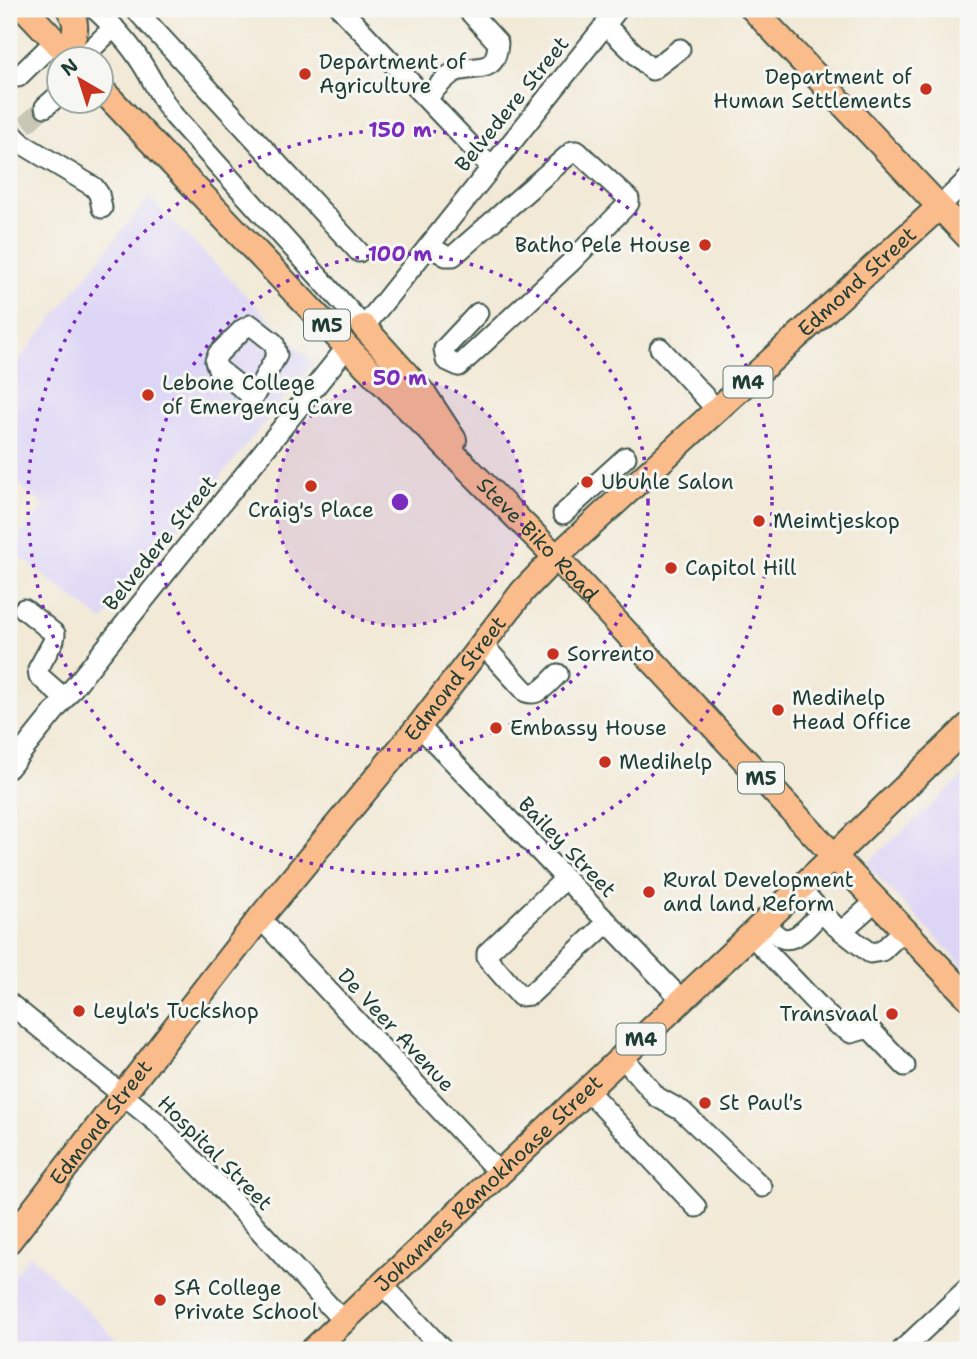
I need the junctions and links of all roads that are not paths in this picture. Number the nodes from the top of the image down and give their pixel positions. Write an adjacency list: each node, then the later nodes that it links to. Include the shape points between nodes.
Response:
1 (25, 9): 11 (main road)
2 (69, 9): 12 (main road, via 76,30)
3 (95, 9): 10 (street)
4 (135, 9): 26 (street)
5 (341, 9): 17 (street)
6 (467, 9): 17 (street, via 498,43 497,53 483,69 454,72)
7 (618, 9): 9 (street, Belvedere Street)
8 (752, 9): 22 (main road)
9 (605, 25): 14 (street, via 652,71); 20 (street, Belvedere Street)
10 (114, 27): 13 (street); 28 (street, via 174,116)
11 (61, 46)
12 (70, 46)
13 (80, 46)
14 (680, 49)
15 (46, 64): 16 (street)
16 (18, 78)
17 (427, 98): 20 (street)
18 (116, 105): 29 (main road, Steve Biko Road / M5)
19 (16, 131): 23 (street, via 24,145 94,187)
20 (491, 167): 25 (street, Belvedere Street)
21 (968, 178): 22 (street, Edmond Street)
22 (939, 207): 24 (main road); 31 (main road, Edmond Street / M4)
23 (102, 208)
24 (968, 237)
25 (429, 246): 27 (street, via 453,257 573,150 629,199 571,262 457,366 446,360 444,349); 28 (street, Belvedere Street)
26 (359, 252)
27 (478, 313)
28 (364, 327): 33 (main road, via 424,394)
29 (348, 347): 33 (main road, Steve Biko Road / M5); 41 (street, Belvedere Street)
30 (660, 348): 31 (street)
31 (717, 410): 35 (main road, Edmond Street / M4)
32 (626, 457): 34 (street)
33 (471, 471): 37 (main road, Steve Biko Road / M5)
34 (593, 487): 35 (street); 36 (street)
35 (610, 507): 37 (main road, Edmond Street / M4)
36 (563, 514)
37 (556, 557): 39 (main road, Edmond Street / M4); 45 (main road, Steve Biko Road / M5)
38 (24, 608): 41 (street, via 55,634 38,669 39,676)
39 (482, 643): 40 (street, via 526,692 538,693); 42 (main road, Edmond Street / M4)
40 (558, 674)
41 (64, 698): 44 (street, Belvedere Street)
42 (419, 726): 46 (street, Bailey Street); 50 (main road, Edmond Street / M4)
43 (968, 726): 45 (main road, Johannes Ramokhoase Street / M4)
44 (9, 768)
45 (834, 856): 47 (main road, Johannes Ramokhoase Street / M4); 48 (main road, Steve Biko Road / M5)
46 (566, 878): 51 (street, Bailey Street); 51 (street, via 487,953 520,996 530,995)
47 (800, 889): 49 (street); 52 (main road, Johannes Ramokhoase Street / M4)
48 (877, 901): 53 (main road, Steve Biko Road / M5); 54 (street)
49 (821, 912): 52 (street, via 786,940); 54 (street)
50 (260, 918): 61 (main road, Edmond Street / M4); 62 (street, De Veer Avenue)
51 (608, 922): 56 (street, Bailey Street)
52 (757, 929): 56 (main road, Johannes Ramokhoase Street / M4); 59 (street, via 840,1027 851,1033 869,1028)
53 (904, 930): 54 (street, via 877,953 870,953); 55 (main road, Steve Biko Road / M5)
54 (842, 931)
55 (968, 997)
56 (682, 1000): 58 (main road, Johannes Ramokhoase Street / M4)
57 (9, 1003): 61 (street, Hospital Street)
58 (622, 1057): 60 (main road, Johannes Ramokhoase Street / M4); 63 (street, via 657,1097 682,1111)
59 (905, 1066)
60 (587, 1090): 62 (main road, Johannes Ramokhoase Street / M4); 64 (street)
61 (124, 1095): 65 (main road, Edmond Street / M4); 68 (street, Hospital Street, via 209,1176)
62 (499, 1173): 66 (main road, Johannes Ramokhoase Street / M4)
63 (762, 1187)
64 (696, 1207)
65 (9, 1241)
66 (383, 1285): 68 (main road, Johannes Ramokhoase Street / M4); 70 (street)
67 (968, 1288): 71 (street)
68 (343, 1321): 69 (main road, Johannes Ramokhoase Street / M4)
69 (313, 1350)
70 (443, 1350)
71 (902, 1350)

